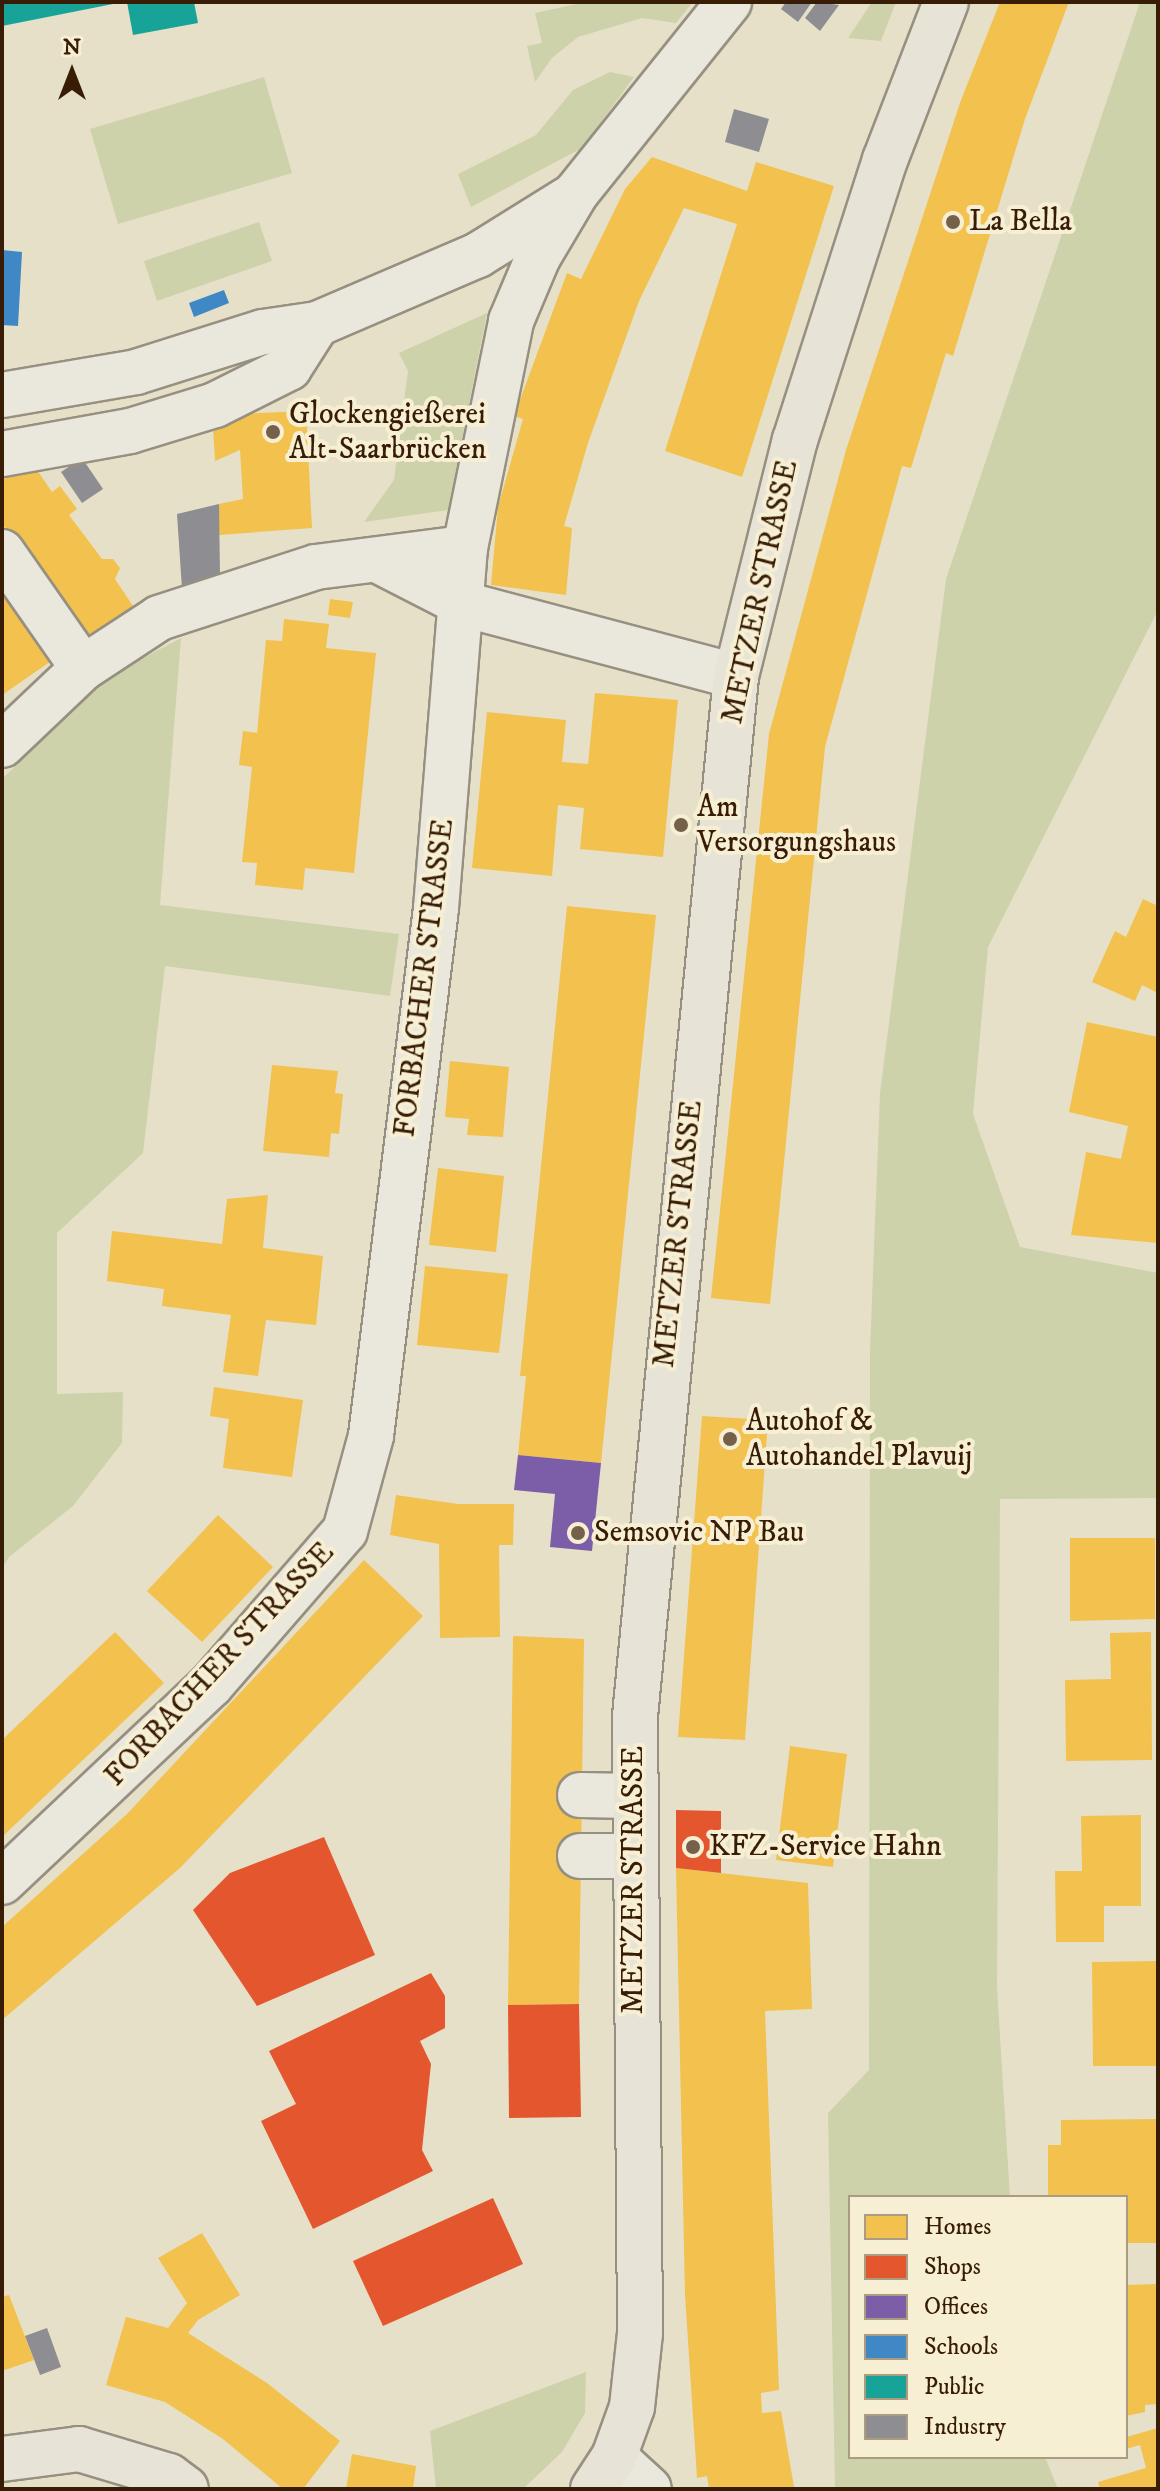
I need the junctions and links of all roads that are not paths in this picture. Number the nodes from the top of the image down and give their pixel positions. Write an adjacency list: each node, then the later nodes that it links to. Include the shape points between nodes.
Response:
1 (729, 2): 3 (street, FORBACHER STRASSE)
2 (946, 2): 12 (main road, METZER STRASSE, via 885,160 795,440)
3 (576, 193): 4 (street, via 478,255); 7 (street, FORBACHER STRASSE, via 538,257 511,321)
4 (317, 324): 5 (street, via 263,332 136,372); 6 (street, via 289,368 215,405 130,431)
5 (2, 395)
6 (2, 454)
7 (465, 548): 9 (street); 10 (street, FORBACHER STRASSE)
8 (2, 552): 11 (street)
9 (377, 560): 10 (street); 11 (street, via 316,567 159,618)
10 (463, 604): 12 (street); 18 (street, FORBACHER STRASSE, via 436,908 373,1421 345,1531 211,1685)
11 (83, 668): 13 (street)
12 (736, 676): 15 (main road, METZER STRASSE, via 649,1546)
13 (2, 745)
14 (580, 1795): 15 (street)
15 (633, 1796): 17 (main road, METZER STRASSE)
16 (580, 1856): 17 (street)
17 (632, 1856): 20 (main road, METZER STRASSE, via 640,2333 632,2407)
18 (2, 1882)
19 (2, 2459): 21 (main road, via 79,2449 169,2476)
20 (604, 2473): 22 (street)
21 (186, 2489)
22 (649, 2489)

